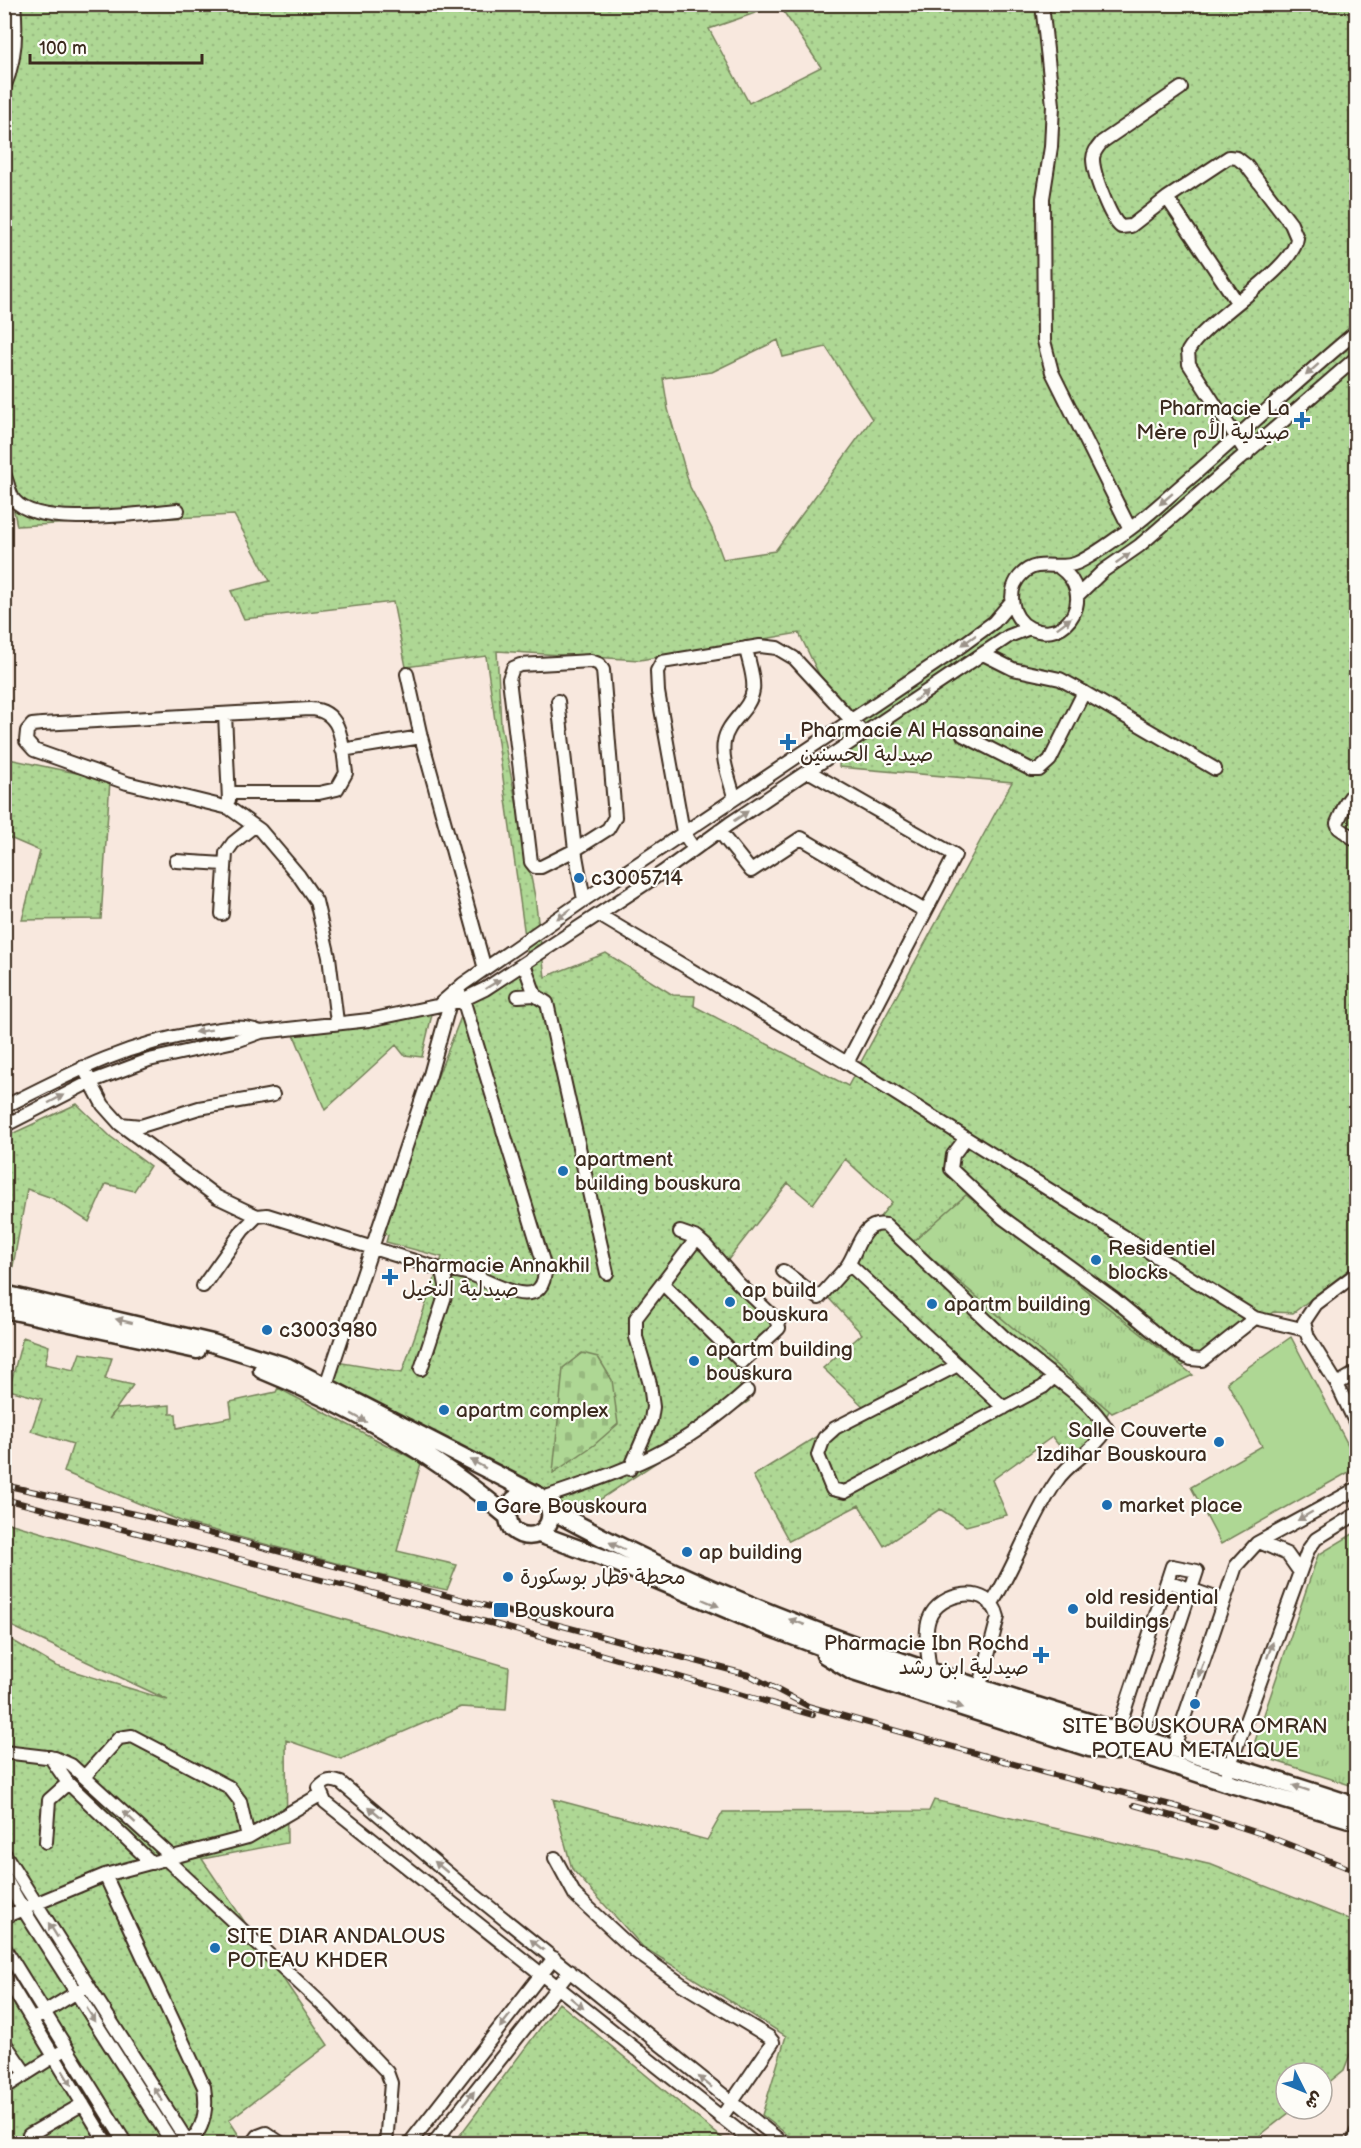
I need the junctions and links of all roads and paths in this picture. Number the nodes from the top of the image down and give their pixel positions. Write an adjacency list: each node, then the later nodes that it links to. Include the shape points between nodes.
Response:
1 (14, 4): 3 (street, via 14,51)
2 (1042, 4): 13 (street, via 1053,105 1043,198 1044,341 1052,372)
3 (4, 88)
4 (1181, 88): 5 (street, via 1102,142 1093,155 1110,213 1121,227 1131,226)
5 (1167, 198): 6 (street); 6 (street, via 1233,157 1246,165 1291,224 1297,238 1294,251)
6 (1237, 302): 9 (street, via 1187,354 1189,364)
7 (1356, 332): 9 (street, one-way to 9)
8 (1356, 358): 10 (street)
9 (1236, 438): 10 (street); 13 (street, one-way to 13)
10 (1247, 454): 15 (street, one-way to 10)
11 (4, 474): 12 (street, via 15,501 37,514 77,517)
12 (178, 510)
13 (1130, 529): 14 (street, via 1091,555)
14 (1060, 568): 15 (street, via 1074,581); 16 (street, via 1030,568 1015,583)
15 (1078, 595): 17 (street, one-way to 15, via 1049,631 1066,623 1077,608)
16 (1012, 601): 17 (street, via 1015,613); 24 (street, one-way to 24, via 994,622)
17 (1030, 628): 19 (street, via 1009,636)
18 (746, 648): 24 (street, via 783,650); 33 (street, via 753,691 724,741 723,754); 37 (street, via 671,659 658,666 658,692)
19 (983, 654): 21 (street, via 1014,669 1060,679); 25 (street, one-way to 19)
20 (407, 675): 27 (street)
21 (1084, 692): 26 (street, via 1050,760 1039,770); 29 (street)
22 (558, 701): 40 (street)
23 (225, 714): 28 (street, via 319,709 336,721); 32 (street); 34 (street, via 37,724 30,727 26,736 30,747 58,760 128,783)
24 (851, 720): 25 (street); 33 (street)
25 (864, 734): 30 (street)
26 (963, 735)
27 (421, 737): 28 (street); 48 (street)
28 (342, 750): 32 (street, via 345,778 329,793)
29 (1215, 769)
30 (808, 771): 36 (street, one-way to 30); 44 (street, via 955,855)
31 (1356, 789): 38 (street, via 1337,823)
32 (229, 793): 34 (street)
33 (734, 797): 37 (street)
34 (229, 808): 35 (street)
35 (254, 826): 42 (street, via 229,847); 52 (street, via 269,838 316,901 329,957)
36 (719, 831): 39 (street); 44 (street, via 751,871 801,838)
37 (683, 832): 39 (street); 43 (street)
38 (1356, 840)
39 (694, 849): 46 (street)
40 (575, 850): 40 (street, via 608,829 615,817 603,670 591,661 515,666 509,679 531,862 541,867); 43 (street)
41 (176, 861): 42 (street)
42 (225, 864): 45 (street)
43 (584, 900): 48 (street, one-way to 48)
44 (925, 911): 54 (street)
45 (222, 914)
46 (599, 915): 47 (street); 54 (street)
47 (524, 964): 49 (street); 51 (street, one-way to 47)
48 (485, 969): 51 (street)
49 (535, 995): 50 (street); 69 (street, via 546,1002)
50 (518, 996)
51 (452, 998): 52 (street, via 369,1020); 65 (street); 67 (street, via 545,1268 545,1278 537,1290 518,1294 470,1274)
52 (336, 1022): 53 (street)
53 (261, 1032): 55 (street, one-way to 55, via 235,1026 165,1038 124,1049); 56 (street, via 149,1060)
54 (847, 1063): 61 (street)
55 (83, 1067): 56 (street); 58 (street)
56 (90, 1082): 59 (street); 60 (street, one-way to 56)
57 (273, 1095): 59 (street, via 199,1108 141,1126)
58 (4, 1107)
59 (120, 1124): 62 (street, via 217,1197)
60 (4, 1126)
61 (966, 1138): 75 (street); 75 (street, via 950,1161 953,1172 1003,1218 1114,1299 1179,1353 1203,1360)
62 (257, 1216): 65 (street, via 267,1215); 72 (street)
63 (680, 1232): 64 (street)
64 (697, 1238): 71 (street); 71 (street, via 776,1319 779,1328 742,1362)
65 (372, 1249): 67 (street); 82 (street)
66 (849, 1263): 68 (street, via 819,1298); 77 (street); 80 (street, via 864,1234 876,1225 886,1225 1005,1338)
67 (440, 1269): 78 (street, via 447,1290)
68 (783, 1271)
69 (607, 1273)
70 (1356, 1274): 76 (street, via 1308,1312)
71 (663, 1284): 86 (street, via 635,1323 653,1407)
72 (203, 1286)
73 (4, 1294): 82 (street, one-way to 73, via 260,1357 212,1343)
74 (4, 1309): 90 (street, one-way to 90, via 228,1357 288,1380 441,1465)
75 (1255, 1318): 76 (street)
76 (1305, 1330): 81 (street)
77 (958, 1365): 84 (street); 84 (street, via 866,1410 824,1438 818,1455 832,1489 845,1492)
78 (422, 1369)
79 (1356, 1373): 81 (street)
80 (1054, 1377): 84 (street); 97 (street, via 1085,1401 1107,1428 1084,1457 1058,1478)
81 (1337, 1384): 85 (street)
82 (326, 1385): 88 (street, one-way to 82)
83 (747, 1391): 86 (street, via 705,1427)
84 (1004, 1408)
85 (1356, 1424)
86 (630, 1469): 88 (street)
87 (1356, 1489): 92 (street, one-way to 92)
88 (541, 1500): 90 (street, via 517,1496); 91 (street, via 550,1521); 98 (street, one-way to 88, via 777,1615 617,1546)
89 (1356, 1514): 93 (street, via 1316,1539)
90 (507, 1516): 91 (street, via 518,1534)
91 (539, 1534): 101 (street, one-way to 101, via 806,1641 853,1672 1089,1748 1111,1751)
92 (1259, 1542): 93 (street, via 1287,1554); 96 (street, via 1236,1566)
93 (1299, 1570): 105 (street, one-way to 93)
94 (1167, 1581): 95 (street); 95 (street, via 1172,1566 1197,1571); 100 (street)
95 (1191, 1591): 96 (street); 101 (street)
96 (1224, 1601): 102 (street, one-way to 102)
97 (991, 1605): 98 (street, via 979,1597 962,1594 939,1604 928,1621); 99 (street, via 997,1612 997,1625)
98 (930, 1671): 99 (street)
99 (980, 1686): 100 (street)
100 (1118, 1730): 101 (street)
101 (1138, 1744): 102 (street); 107 (street)
102 (1174, 1747): 105 (street)
103 (4, 1752): 104 (street)
104 (50, 1757): 106 (street, via 66,1762); 108 (street)
105 (1230, 1765): 107 (street); 110 (street, one-way to 105)
106 (85, 1776): 112 (street, via 119,1738 132,1736 229,1787 240,1801); 115 (street, one-way to 106)
107 (1224, 1782): 111 (street)
108 (69, 1783): 113 (street, via 49,1800); 117 (street)
109 (320, 1795): 112 (street); 120 (street, one-way to 109, via 341,1783 325,1782 319,1788); 121 (street)
110 (1356, 1806)
111 (1356, 1821)
112 (248, 1837): 115 (street)
113 (46, 1842)
114 (4, 1853): 122 (street)
115 (169, 1858): 117 (street); 150 (street, via 387,2072 392,2083)
116 (555, 1858): 140 (street, via 575,1895 635,1951 773,2042)
117 (152, 1863): 118 (street)
118 (105, 1875): 122 (street); 145 (street, via 204,2087 201,2125)
119 (4, 1876): 123 (street)
120 (462, 1885): 121 (street); 126 (street, one-way to 120)
121 (449, 1901): 129 (street)
122 (36, 1904): 123 (street); 131 (street, one-way to 122)
123 (23, 1909): 124 (street); 131 (street)
124 (4, 1917)
125 (4, 1947): 132 (street)
126 (554, 1958): 127 (street); 129 (street)
127 (570, 1971): 130 (street); 140 (street, one-way to 127)
128 (4, 1974): 133 (street)
129 (541, 1975): 130 (street); 151 (street, one-way to 151)
130 (557, 1987): 141 (street, one-way to 141); 152 (street, one-way to 130)
131 (82, 1989): 132 (street); 145 (street, one-way to 131); 147 (street, one-way to 147)
132 (45, 2012): 133 (street); 135 (street)
133 (32, 2020): 136 (street)
134 (4, 2042): 137 (street)
135 (67, 2048): 136 (street); 144 (street)
136 (54, 2056): 137 (street); 139 (street, one-way to 139)
137 (26, 2074): 138 (street)
138 (4, 2088)
139 (83, 2104): 143 (street); 146 (street)
140 (732, 2104): 141 (street); 154 (street)
141 (721, 2118): 153 (street)
142 (1356, 2133): 155 (street)
143 (29, 2135)
144 (121, 2142)
145 (188, 2143)
146 (107, 2144)
147 (173, 2144)
148 (252, 2144): 149 (street, via 266,2133)
149 (282, 2144)
150 (386, 2144)
151 (408, 2144)
152 (433, 2144)
153 (755, 2144)
154 (784, 2144)
155 (1353, 2144)

